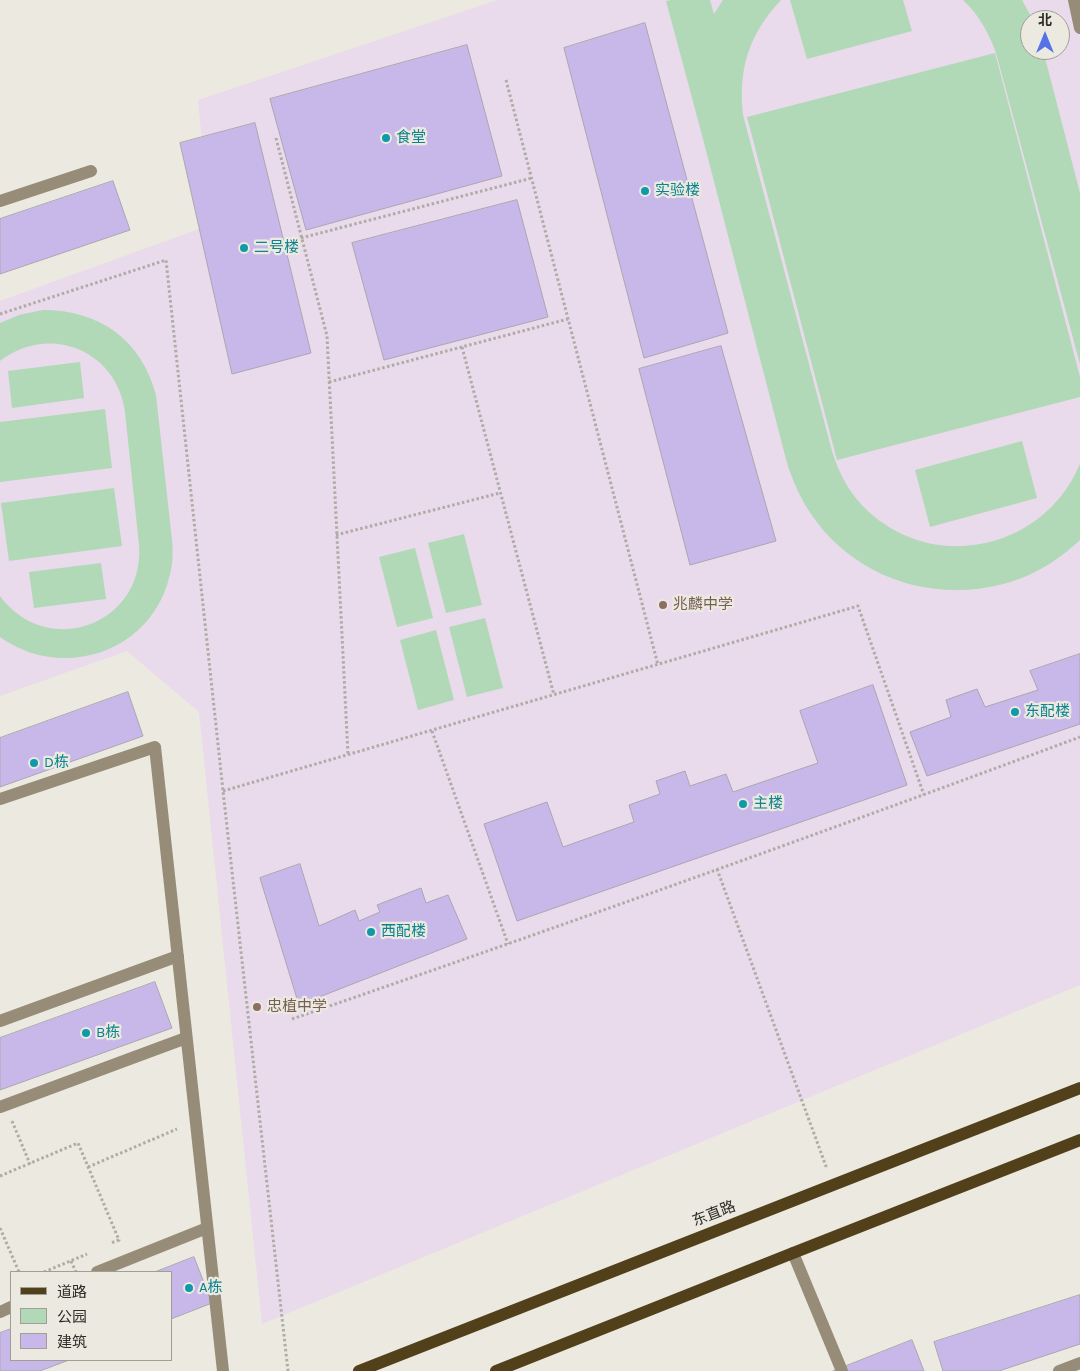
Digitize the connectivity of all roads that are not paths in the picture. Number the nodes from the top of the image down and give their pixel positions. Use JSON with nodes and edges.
{"nodes":[{"id":1,"x":1074,"y":0,"type":"edge"},
{"id":2,"x":1080,"y":28,"type":"edge"},
{"id":3,"x":91,"y":171,"type":"dead end"},
{"id":4,"x":0,"y":201,"type":"edge"},
{"id":5,"x":0,"y":800,"type":"edge"},
{"id":6,"x":178,"y":956,"type":"junction"},
{"id":7,"x":0,"y":1021,"type":"edge"},
{"id":8,"x":186,"y":1038,"type":"junction"},
{"id":9,"x":1080,"y":1088,"type":"edge"},
{"id":10,"x":3,"y":1106,"type":"edge"},
{"id":11,"x":1080,"y":1140,"type":"edge"},
{"id":12,"x":207,"y":1228,"type":"junction"},
{"id":13,"x":794,"y":1252,"type":"junction"},
{"id":14,"x":100,"y":1271,"type":"edge"},
{"id":15,"x":1080,"y":1363,"type":"edge"},
{"id":16,"x":222,"y":1371,"type":"edge"},
{"id":17,"x":359,"y":1371,"type":"edge"},
{"id":18,"x":496,"y":1371,"type":"edge"},
{"id":19,"x":842,"y":1371,"type":"edge"},
{"id":20,"x":1059,"y":1371,"type":"edge"}],
"edges":[{"from":1,"to":2,"type":"lane"},
{"from":3,"to":4,"type":"lane"},
{"from":5,"to":6,"type":"lane"},
{"from":6,"to":7,"type":"lane"},
{"from":6,"to":8,"type":"lane"},
{"from":8,"to":10,"type":"lane"},
{"from":8,"to":12,"type":"lane"},
{"from":9,"to":17,"type":"main road","name":"东直路"},
{"from":11,"to":13,"type":"main road"},
{"from":12,"to":14,"type":"lane"},
{"from":12,"to":16,"type":"lane"},
{"from":13,"to":18,"type":"main road"},
{"from":13,"to":19,"type":"lane"},
{"from":15,"to":20,"type":"lane"}]}
